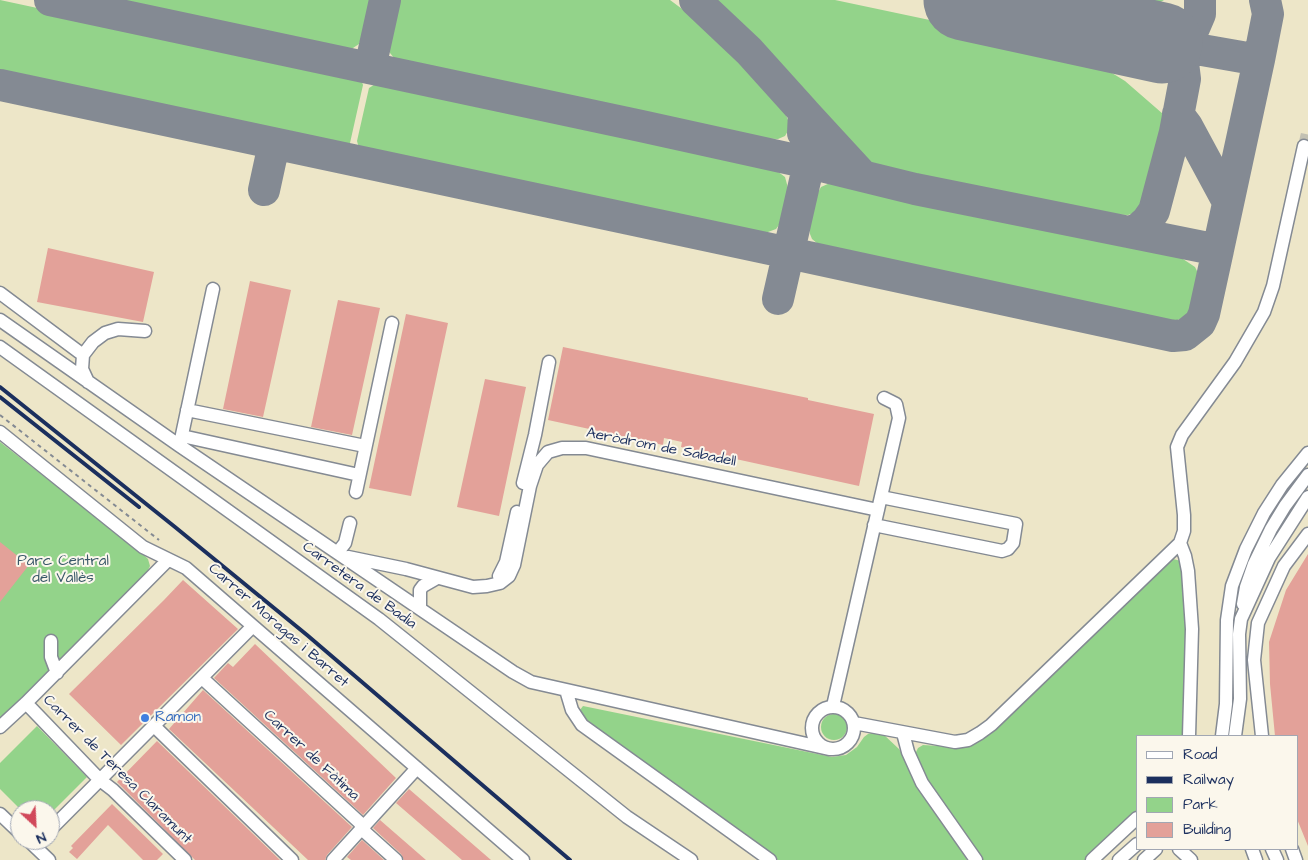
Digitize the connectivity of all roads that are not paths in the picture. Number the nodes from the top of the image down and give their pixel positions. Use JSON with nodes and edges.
{"nodes":[{"id":1,"x":1304,"y":146,"type":"dead end"},
{"id":2,"x":213,"y":290,"type":"dead end"},
{"id":3,"x":0,"y":293,"type":"edge"},
{"id":4,"x":0,"y":320,"type":"edge"},
{"id":5,"x":392,"y":323,"type":"dead end"},
{"id":6,"x":145,"y":331,"type":"dead end"},
{"id":7,"x":0,"y":347,"type":"edge"},
{"id":8,"x":83,"y":355,"type":"junction"},
{"id":9,"x":549,"y":362,"type":"dead end"},
{"id":10,"x":88,"y":382,"type":"junction"},
{"id":11,"x":884,"y":398,"type":"dead end"},
{"id":12,"x":187,"y":410,"type":"junction"},
{"id":13,"x":0,"y":432,"type":"edge"},
{"id":14,"x":181,"y":441,"type":"junction"},
{"id":15,"x":365,"y":446,"type":"junction"},
{"id":16,"x":1308,"y":453,"type":"edge"},
{"id":17,"x":359,"y":475,"type":"junction"},
{"id":18,"x":1308,"y":476,"type":"edge"},
{"id":19,"x":356,"y":492,"type":"dead end"},
{"id":20,"x":881,"y":497,"type":"junction"},
{"id":21,"x":1308,"y":497,"type":"edge"},
{"id":22,"x":878,"y":510,"type":"junction"},
{"id":23,"x":350,"y":522,"type":"dead end"},
{"id":24,"x":874,"y":526,"type":"junction"},
{"id":25,"x":1308,"y":534,"type":"edge"},
{"id":26,"x":1180,"y":543,"type":"junction"},
{"id":27,"x":341,"y":554,"type":"junction"},
{"id":28,"x":168,"y":560,"type":"junction"},
{"id":29,"x":406,"y":569,"type":"junction"},
{"id":30,"x":437,"y":578,"type":"junction"},
{"id":31,"x":487,"y":586,"type":"junction"},
{"id":32,"x":390,"y":589,"type":"junction"},
{"id":33,"x":420,"y":609,"type":"junction"},
{"id":34,"x":1241,"y":619,"type":"junction"},
{"id":35,"x":253,"y":626,"type":"junction"},
{"id":36,"x":51,"y":641,"type":"dead end"},
{"id":37,"x":1226,"y":644,"type":"junction"},
{"id":38,"x":57,"y":673,"type":"junction"},
{"id":39,"x":202,"y":678,"type":"junction"},
{"id":40,"x":566,"y":690,"type":"junction"},
{"id":41,"x":1240,"y":698,"type":"junction"},
{"id":42,"x":26,"y":703,"type":"junction"},
{"id":43,"x":833,"y":706,"type":"junction"},
{"id":44,"x":854,"y":723,"type":"junction"},
{"id":45,"x":154,"y":726,"type":"junction"},
{"id":46,"x":0,"y":727,"type":"edge"},
{"id":47,"x":812,"y":729,"type":"junction"},
{"id":48,"x":903,"y":733,"type":"junction"},
{"id":49,"x":1189,"y":735,"type":"edge"},
{"id":50,"x":1222,"y":735,"type":"edge"},
{"id":51,"x":1229,"y":735,"type":"edge"},
{"id":52,"x":1235,"y":735,"type":"edge"},
{"id":53,"x":1244,"y":735,"type":"edge"},
{"id":54,"x":1262,"y":735,"type":"edge"},
{"id":55,"x":793,"y":741,"type":"junction"},
{"id":56,"x":829,"y":749,"type":"junction"},
{"id":57,"x":417,"y":768,"type":"junction"},
{"id":58,"x":100,"y":780,"type":"junction"},
{"id":59,"x":0,"y":814,"type":"edge"},
{"id":60,"x":1136,"y":819,"type":"edge"},
{"id":61,"x":60,"y":820,"type":"edge"},
{"id":62,"x":10,"y":824,"type":"edge"},
{"id":63,"x":364,"y":828,"type":"junction"},
{"id":64,"x":1136,"y":845,"type":"edge"},
{"id":65,"x":41,"y":850,"type":"edge"},
{"id":66,"x":1155,"y":850,"type":"edge"},
{"id":67,"x":1180,"y":850,"type":"edge"},
{"id":68,"x":515,"y":857,"type":"edge"},
{"id":69,"x":49,"y":860,"type":"edge"},
{"id":70,"x":185,"y":860,"type":"edge"},
{"id":71,"x":292,"y":860,"type":"edge"},
{"id":72,"x":333,"y":860,"type":"edge"},
{"id":73,"x":396,"y":860,"type":"edge"},
{"id":74,"x":691,"y":860,"type":"edge"},
{"id":75,"x":770,"y":860,"type":"edge"},
{"id":76,"x":976,"y":860,"type":"edge"},
{"id":77,"x":1092,"y":860,"type":"edge"},
{"id":78,"x":1120,"y":860,"type":"edge"},
{"id":79,"x":1144,"y":860,"type":"edge"},
{"id":80,"x":1191,"y":860,"type":"edge"}],
"edges":[{"from":1,"to":26,"type":"street"},
{"from":2,"to":12,"type":"street"},
{"from":3,"to":8,"type":"street"},
{"from":4,"to":10,"type":"street"},
{"from":5,"to":15,"type":"street"},
{"from":6,"to":8,"type":"street"},
{"from":7,"to":74,"type":"street","name":"Carretera de Badia"},
{"from":8,"to":10,"type":"street"},
{"from":9,"to":31,"type":"street"},
{"from":10,"to":14,"type":"street"},
{"from":11,"to":20,"type":"street"},
{"from":12,"to":14,"type":"street"},
{"from":12,"to":15,"type":"street"},
{"from":13,"to":28,"type":"street","name":"Carrer Moragas i Barret"},
{"from":14,"to":17,"type":"street"},
{"from":14,"to":27,"type":"street"},
{"from":15,"to":17,"type":"street"},
{"from":16,"to":37,"type":"street"},
{"from":17,"to":19,"type":"street"},
{"from":18,"to":34,"type":"street"},
{"from":20,"to":22,"type":"street"},
{"from":20,"to":24,"type":"street"},
{"from":21,"to":34,"type":"street"},
{"from":22,"to":24,"type":"street"},
{"from":22,"to":31,"type":"street","name":"Aeròdrom de Sabadell"},
{"from":23,"to":27,"type":"street"},
{"from":24,"to":43,"type":"street"},
{"from":25,"to":54,"type":"street"},
{"from":26,"to":48,"type":"street"},
{"from":26,"to":49,"type":"street"},
{"from":27,"to":29,"type":"street"},
{"from":27,"to":32,"type":"street"},
{"from":28,"to":35,"type":"street","name":"Carrer Moragas i Barret"},
{"from":28,"to":38,"type":"street"},
{"from":29,"to":30,"type":"street"},
{"from":29,"to":32,"type":"street"},
{"from":30,"to":31,"type":"street"},
{"from":30,"to":33,"type":"street"},
{"from":32,"to":33,"type":"street"},
{"from":33,"to":40,"type":"street"},
{"from":34,"to":41,"type":"street"},
{"from":35,"to":39,"type":"street"},
{"from":35,"to":57,"type":"street","name":"Carrer Moragas i Barret"},
{"from":36,"to":38,"type":"street"},
{"from":37,"to":50,"type":"street"},
{"from":37,"to":51,"type":"street"},
{"from":38,"to":42,"type":"street"},
{"from":39,"to":45,"type":"street"},
{"from":39,"to":63,"type":"street","name":"Carrer de Fàtima"},
{"from":40,"to":55,"type":"street"},
{"from":40,"to":75,"type":"street"},
{"from":41,"to":52,"type":"street"},
{"from":41,"to":53,"type":"street"},
{"from":42,"to":46,"type":"street"},
{"from":42,"to":58,"type":"street","name":"Carrer de Teresa Claramunt"},
{"from":43,"to":44,"type":"street"},
{"from":43,"to":47,"type":"street"},
{"from":44,"to":48,"type":"street"},
{"from":44,"to":56,"type":"street"},
{"from":45,"to":58,"type":"street"},
{"from":45,"to":71,"type":"street"},
{"from":47,"to":55,"type":"street"},
{"from":47,"to":56,"type":"street"},
{"from":48,"to":76,"type":"street"},
{"from":55,"to":56,"type":"street"},
{"from":57,"to":63,"type":"street"},
{"from":57,"to":68,"type":"street","name":"Carrer Moragas i Barret"},
{"from":58,"to":61,"type":"street"},
{"from":58,"to":70,"type":"street","name":"Carrer de Teresa Claramunt"},
{"from":59,"to":62,"type":"street"},
{"from":60,"to":77,"type":"street"},
{"from":63,"to":72,"type":"street"},
{"from":63,"to":73,"type":"street","name":"Carrer de Fàtima"},
{"from":64,"to":78,"type":"street"},
{"from":65,"to":69,"type":"street"},
{"from":66,"to":79,"type":"street"},
{"from":67,"to":80,"type":"street"}]}
